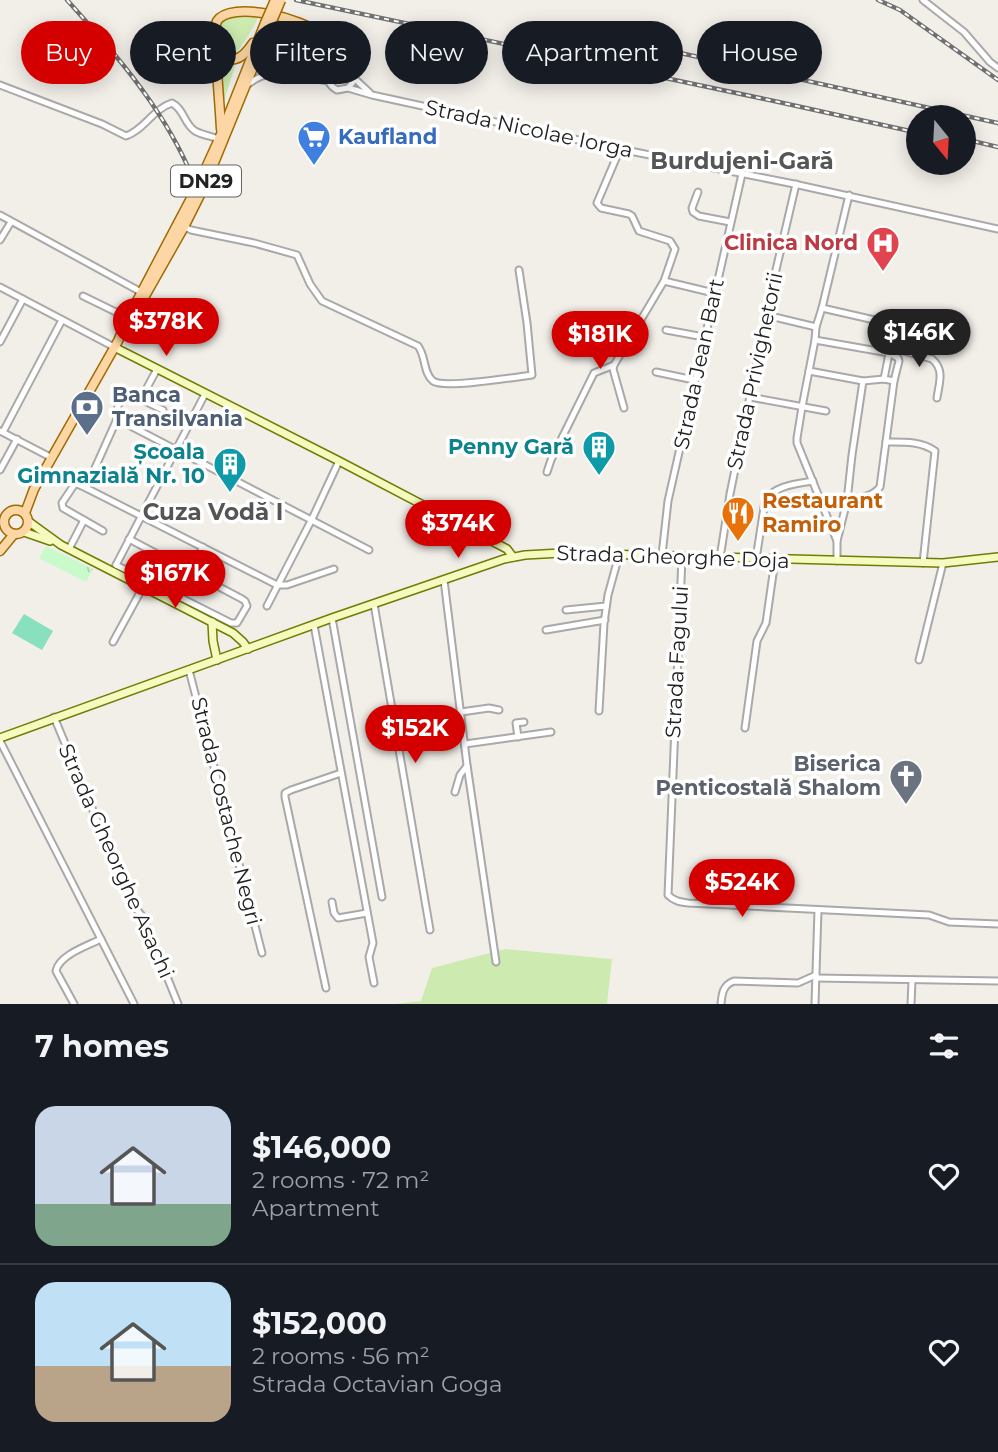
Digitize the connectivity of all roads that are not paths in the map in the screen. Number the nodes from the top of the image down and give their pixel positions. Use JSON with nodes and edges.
{"nodes":[{"id":1,"x":275,"y":0,"type":"edge"},
{"id":2,"x":281,"y":0,"type":"edge"},
{"id":3,"x":923,"y":0,"type":"edge"},
{"id":4,"x":218,"y":21,"type":"edge"},
{"id":5,"x":269,"y":21,"type":"edge"},
{"id":6,"x":270,"y":21,"type":"edge"},
{"id":7,"x":301,"y":21,"type":"edge"},
{"id":8,"x":250,"y":46,"type":"edge"},
{"id":9,"x":236,"y":59,"type":"edge"},
{"id":10,"x":250,"y":66,"type":"edge"},
{"id":11,"x":998,"y":68,"type":"edge"},
{"id":12,"x":250,"y":78,"type":"edge"},
{"id":13,"x":217,"y":84,"type":"edge"},
{"id":14,"x":248,"y":84,"type":"joint"},
{"id":15,"x":330,"y":84,"type":"edge"},
{"id":16,"x":350,"y":84,"type":"edge"},
{"id":17,"x":360,"y":84,"type":"edge"},
{"id":18,"x":0,"y":85,"type":"edge"},
{"id":19,"x":348,"y":88,"type":"junction"},
{"id":20,"x":372,"y":95,"type":"junction"},
{"id":21,"x":220,"y":135,"type":"junction"},
{"id":22,"x":620,"y":149,"type":"junction"},
{"id":23,"x":742,"y":174,"type":"junction"},
{"id":24,"x":796,"y":184,"type":"junction"},
{"id":25,"x":698,"y":192,"type":"dead end"},
{"id":26,"x":849,"y":195,"type":"junction"},
{"id":27,"x":0,"y":215,"type":"edge"},
{"id":28,"x":11,"y":222,"type":"junction"},
{"id":29,"x":730,"y":222,"type":"junction"},
{"id":30,"x":181,"y":226,"type":"junction"},
{"id":31,"x":998,"y":229,"type":"edge"},
{"id":32,"x":0,"y":240,"type":"edge"},
{"id":33,"x":519,"y":270,"type":"dead end"},
{"id":34,"x":664,"y":281,"type":"junction"},
{"id":35,"x":0,"y":287,"type":"edge"},
{"id":36,"x":141,"y":292,"type":"junction"},
{"id":37,"x":714,"y":293,"type":"junction"},
{"id":38,"x":83,"y":296,"type":"dead end"},
{"id":39,"x":23,"y":299,"type":"junction"},
{"id":40,"x":822,"y":308,"type":"junction"},
{"id":41,"x":766,"y":315,"type":"junction"},
{"id":42,"x":128,"y":318,"type":"junction"},
{"id":43,"x":62,"y":320,"type":"junction"},
{"id":44,"x":816,"y":327,"type":"junction"},
{"id":45,"x":666,"y":330,"type":"dead end"},
{"id":46,"x":120,"y":337,"type":"junction"},
{"id":47,"x":704,"y":337,"type":"junction"},
{"id":48,"x":815,"y":340,"type":"junction"},
{"id":49,"x":0,"y":342,"type":"edge"},
{"id":50,"x":114,"y":347,"type":"junction"},
{"id":51,"x":890,"y":351,"type":"junction"},
{"id":52,"x":614,"y":365,"type":"junction"},
{"id":53,"x":157,"y":369,"type":"junction"},
{"id":54,"x":809,"y":371,"type":"junction"},
{"id":55,"x":656,"y":372,"type":"dead end"},
{"id":56,"x":694,"y":380,"type":"junction"},
{"id":57,"x":884,"y":380,"type":"junction"},
{"id":58,"x":863,"y":381,"type":"junction"},
{"id":59,"x":894,"y":381,"type":"junction"},
{"id":60,"x":205,"y":394,"type":"junction"},
{"id":61,"x":750,"y":397,"type":"junction"},
{"id":62,"x":937,"y":398,"type":"dead end"},
{"id":63,"x":141,"y":399,"type":"junction"},
{"id":64,"x":802,"y":407,"type":"junction"},
{"id":65,"x":624,"y":408,"type":"dead end"},
{"id":66,"x":163,"y":410,"type":"dead end"},
{"id":67,"x":825,"y":411,"type":"dead end"},
{"id":68,"x":117,"y":419,"type":"junction"},
{"id":69,"x":1,"y":432,"type":"edge"},
{"id":70,"x":16,"y":439,"type":"junction"},
{"id":71,"x":886,"y":442,"type":"junction"},
{"id":72,"x":176,"y":449,"type":"junction"},
{"id":73,"x":52,"y":458,"type":"junction"},
{"id":74,"x":339,"y":461,"type":"junction"},
{"id":75,"x":0,"y":470,"type":"edge"},
{"id":76,"x":548,"y":472,"type":"dead end"},
{"id":77,"x":813,"y":481,"type":"junction"},
{"id":78,"x":86,"y":488,"type":"junction"},
{"id":79,"x":847,"y":501,"type":"junction"},
{"id":80,"x":4,"y":512,"type":"edge"},
{"id":81,"x":24,"y":515,"type":"junction"},
{"id":82,"x":141,"y":516,"type":"junction"},
{"id":83,"x":312,"y":519,"type":"junction"},
{"id":84,"x":83,"y":520,"type":"junction"},
{"id":85,"x":6,"y":528,"type":"edge"},
{"id":86,"x":24,"y":531,"type":"junction"},
{"id":87,"x":103,"y":531,"type":"dead end"},
{"id":88,"x":129,"y":539,"type":"junction"},
{"id":89,"x":837,"y":541,"type":"junction"},
{"id":90,"x":61,"y":545,"type":"junction"},
{"id":91,"x":203,"y":547,"type":"junction"},
{"id":92,"x":0,"y":548,"type":"edge"},
{"id":93,"x":69,"y":549,"type":"junction"},
{"id":94,"x":369,"y":550,"type":"dead end"},
{"id":95,"x":619,"y":555,"type":"junction"},
{"id":96,"x":662,"y":555,"type":"junction"},
{"id":97,"x":513,"y":556,"type":"junction"},
{"id":98,"x":682,"y":557,"type":"junction"},
{"id":99,"x":998,"y":557,"type":"edge"},
{"id":100,"x":720,"y":558,"type":"junction"},
{"id":101,"x":756,"y":559,"type":"junction"},
{"id":102,"x":775,"y":560,"type":"junction"},
{"id":103,"x":837,"y":561,"type":"junction"},
{"id":104,"x":923,"y":563,"type":"junction"},
{"id":105,"x":943,"y":563,"type":"junction"},
{"id":106,"x":114,"y":568,"type":"junction"},
{"id":107,"x":334,"y":569,"type":"dead end"},
{"id":108,"x":191,"y":572,"type":"junction"},
{"id":109,"x":444,"y":580,"type":"junction"},
{"id":110,"x":277,"y":585,"type":"junction"},
{"id":111,"x":143,"y":587,"type":"junction"},
{"id":112,"x":178,"y":596,"type":"junction"},
{"id":113,"x":374,"y":604,"type":"junction"},
{"id":114,"x":267,"y":606,"type":"dead end"},
{"id":115,"x":606,"y":606,"type":"junction"},
{"id":116,"x":566,"y":610,"type":"dead end"},
{"id":117,"x":332,"y":618,"type":"junction"},
{"id":118,"x":604,"y":620,"type":"junction"},
{"id":119,"x":212,"y":622,"type":"junction"},
{"id":120,"x":314,"y":625,"type":"junction"},
{"id":121,"x":546,"y":630,"type":"dead end"},
{"id":122,"x":113,"y":642,"type":"dead end"},
{"id":123,"x":247,"y":649,"type":"junction"},
{"id":124,"x":217,"y":660,"type":"junction"},
{"id":125,"x":919,"y":660,"type":"dead end"},
{"id":126,"x":190,"y":670,"type":"junction"},
{"id":127,"x":499,"y":710,"type":"dead end"},
{"id":128,"x":598,"y":710,"type":"dead end"},
{"id":129,"x":461,"y":712,"type":"junction"},
{"id":130,"x":54,"y":717,"type":"junction"},
{"id":131,"x":524,"y":722,"type":"dead end"},
{"id":132,"x":745,"y":728,"type":"dead end"},
{"id":133,"x":551,"y":732,"type":"dead end"},
{"id":134,"x":517,"y":737,"type":"junction"},
{"id":135,"x":0,"y":739,"type":"edge"},
{"id":136,"x":465,"y":744,"type":"junction"},
{"id":137,"x":467,"y":765,"type":"junction"},
{"id":138,"x":341,"y":774,"type":"junction"},
{"id":139,"x":455,"y":792,"type":"dead end"},
{"id":140,"x":382,"y":897,"type":"dead end"},
{"id":141,"x":332,"y":902,"type":"dead end"},
{"id":142,"x":818,"y":910,"type":"junction"},
{"id":143,"x":367,"y":913,"type":"junction"},
{"id":144,"x":998,"y":924,"type":"edge"},
{"id":145,"x":430,"y":930,"type":"dead end"},
{"id":146,"x":101,"y":939,"type":"junction"},
{"id":147,"x":262,"y":953,"type":"dead end"},
{"id":148,"x":496,"y":962,"type":"dead end"},
{"id":149,"x":816,"y":976,"type":"junction"},
{"id":150,"x":912,"y":981,"type":"junction"},
{"id":151,"x":998,"y":981,"type":"edge"},
{"id":152,"x":374,"y":983,"type":"dead end"},
{"id":153,"x":326,"y":988,"type":"dead end"},
{"id":154,"x":74,"y":1004,"type":"edge"},
{"id":155,"x":134,"y":1004,"type":"edge"},
{"id":156,"x":178,"y":1004,"type":"edge"},
{"id":157,"x":721,"y":1004,"type":"edge"},
{"id":158,"x":815,"y":1004,"type":"edge"},
{"id":159,"x":911,"y":1004,"type":"edge"}],
"edges":[{"from":1,"to":5,"type":"main road","number":"DN29","bridge":true},
{"from":2,"to":6,"type":"main road","number":"DN29","bridge":true},
{"from":3,"to":11,"type":"street"},
{"from":4,"to":7,"type":"main road"},
{"from":8,"to":9,"type":"main road"},
{"from":10,"to":21,"type":"main road","number":"DN29"},
{"from":12,"to":14,"type":"main road","number":"DN29"},
{"from":13,"to":21,"type":"main road"},
{"from":14,"to":30,"type":"main road","number":"DN29"},
{"from":15,"to":19,"type":"street","name":"Strada Nicolae Iorga"},
{"from":16,"to":19,"type":"street"},
{"from":17,"to":20,"type":"street"},
{"from":18,"to":21,"type":"street"},
{"from":19,"to":20,"type":"street","name":"Strada Nicolae Iorga"},
{"from":20,"to":22,"type":"street","name":"Strada Nicolae Iorga"},
{"from":21,"to":30,"type":"main road","number":"DN29"},
{"from":22,"to":23,"type":"street","name":"Strada Nicolae Iorga"},
{"from":22,"to":34,"type":"street"},
{"from":23,"to":24,"type":"street","name":"Strada Nicolae Iorga"},
{"from":23,"to":29,"type":"street","name":"Strada Jean Bart"},
{"from":24,"to":26,"type":"street","name":"Strada Nicolae Iorga"},
{"from":24,"to":41,"type":"street","name":"Strada Privighetorii"},
{"from":25,"to":29,"type":"street"},
{"from":26,"to":31,"type":"street","name":"Strada Nicolae Iorga"},
{"from":26,"to":40,"type":"street"},
{"from":27,"to":28,"type":"street"},
{"from":28,"to":32,"type":"street"},
{"from":28,"to":36,"type":"street"},
{"from":29,"to":37,"type":"street","name":"Strada Jean Bart"},
{"from":30,"to":33,"type":"street"},
{"from":30,"to":36,"type":"main road","number":"DN29"},
{"from":30,"to":46,"type":"main road","number":"DN29"},
{"from":34,"to":37,"type":"street"},
{"from":34,"to":52,"type":"street"},
{"from":35,"to":39,"type":"street"},
{"from":36,"to":42,"type":"main road","number":"DN29"},
{"from":37,"to":47,"type":"street","name":"Strada Jean Bart"},
{"from":38,"to":42,"type":"street"},
{"from":39,"to":43,"type":"street"},
{"from":39,"to":49,"type":"street"},
{"from":40,"to":44,"type":"street"},
{"from":40,"to":51,"type":"street"},
{"from":41,"to":44,"type":"street"},
{"from":41,"to":61,"type":"street","name":"Strada Privighetorii"},
{"from":42,"to":46,"type":"main road","number":"DN29"},
{"from":43,"to":50,"type":"street"},
{"from":43,"to":69,"type":"street"},
{"from":44,"to":48,"type":"street"},
{"from":45,"to":47,"type":"street"},
{"from":46,"to":50,"type":"main road","number":"DN29"},
{"from":47,"to":56,"type":"street","name":"Strada Jean Bart"},
{"from":48,"to":51,"type":"street"},
{"from":48,"to":54,"type":"street"},
{"from":50,"to":53,"type":"main road"},
{"from":50,"to":73,"type":"main road","number":"DN29"},
{"from":51,"to":57,"type":"street"},
{"from":51,"to":59,"type":"street"},
{"from":51,"to":62,"type":"street"},
{"from":52,"to":65,"type":"street"},
{"from":52,"to":76,"type":"street"},
{"from":53,"to":60,"type":"main road"},
{"from":53,"to":63,"type":"street"},
{"from":54,"to":58,"type":"street"},
{"from":54,"to":64,"type":"street"},
{"from":55,"to":56,"type":"street"},
{"from":56,"to":96,"type":"street","name":"Strada Jean Bart"},
{"from":57,"to":58,"type":"street"},
{"from":57,"to":59,"type":"street"},
{"from":58,"to":79,"type":"street"},
{"from":59,"to":71,"type":"street"},
{"from":60,"to":72,"type":"street"},
{"from":60,"to":74,"type":"main road"},
{"from":61,"to":64,"type":"street"},
{"from":61,"to":100,"type":"street","name":"Strada Privighetorii"},
{"from":63,"to":66,"type":"street"},
{"from":63,"to":68,"type":"street"},
{"from":64,"to":67,"type":"street"},
{"from":64,"to":77,"type":"street"},
{"from":68,"to":72,"type":"street"},
{"from":68,"to":78,"type":"street"},
{"from":69,"to":70,"type":"street"},
{"from":70,"to":73,"type":"street"},
{"from":70,"to":75,"type":"street"},
{"from":71,"to":79,"type":"street"},
{"from":71,"to":104,"type":"street"},
{"from":72,"to":82,"type":"street"},
{"from":72,"to":83,"type":"street"},
{"from":73,"to":81,"type":"main road","number":"DN29"},
{"from":74,"to":83,"type":"street"},
{"from":74,"to":97,"type":"main road"},
{"from":77,"to":89,"type":"street"},
{"from":77,"to":101,"type":"street"},
{"from":78,"to":82,"type":"street"},
{"from":78,"to":84,"type":"street"},
{"from":79,"to":89,"type":"street"},
{"from":80,"to":81,"type":"main road"},
{"from":80,"to":85,"type":"main road"},
{"from":81,"to":86,"type":"main road","number":"DN29"},
{"from":81,"to":90,"type":"main road"},
{"from":82,"to":88,"type":"street"},
{"from":82,"to":91,"type":"street"},
{"from":83,"to":94,"type":"street"},
{"from":83,"to":110,"type":"street"},
{"from":84,"to":87,"type":"street"},
{"from":84,"to":93,"type":"street"},
{"from":85,"to":86,"type":"main road"},
{"from":85,"to":92,"type":"main road"},
{"from":86,"to":90,"type":"main road"},
{"from":88,"to":106,"type":"street"},
{"from":88,"to":108,"type":"street"},
{"from":89,"to":103,"type":"street"},
{"from":90,"to":93,"type":"main road"},
{"from":91,"to":108,"type":"street"},
{"from":91,"to":110,"type":"street"},
{"from":93,"to":106,"type":"main road"},
{"from":95,"to":96,"type":"main road","name":"Strada Gheorghe Doja"},
{"from":95,"to":97,"type":"main road","name":"Strada Gheorghe Doja"},
{"from":95,"to":115,"type":"street"},
{"from":96,"to":98,"type":"main road","name":"Strada Gheorghe Doja"},
{"from":97,"to":109,"type":"main road","name":"Strada Gheorghe Doja"},
{"from":98,"to":100,"type":"main road","name":"Strada Gheorghe Doja"},
{"from":98,"to":142,"type":"street","name":"Strada Fagului"},
{"from":99,"to":105,"type":"main road","name":"Strada Gheorghe Doja"},
{"from":100,"to":101,"type":"main road","name":"Strada Gheorghe Doja"},
{"from":101,"to":102,"type":"main road","name":"Strada Gheorghe Doja"},
{"from":102,"to":103,"type":"main road","name":"Strada Gheorghe Doja"},
{"from":102,"to":132,"type":"street"},
{"from":103,"to":104,"type":"main road","name":"Strada Gheorghe Doja"},
{"from":104,"to":105,"type":"main road","name":"Strada Gheorghe Doja"},
{"from":105,"to":125,"type":"street"},
{"from":106,"to":111,"type":"main road"},
{"from":106,"to":112,"type":"street"},
{"from":107,"to":110,"type":"street"},
{"from":108,"to":112,"type":"street"},
{"from":108,"to":112,"type":"street"},
{"from":109,"to":113,"type":"main road","name":"Strada Gheorghe Doja"},
{"from":109,"to":129,"type":"street"},
{"from":110,"to":114,"type":"street"},
{"from":111,"to":119,"type":"main road"},
{"from":111,"to":122,"type":"street"},
{"from":113,"to":117,"type":"main road","name":"Strada Gheorghe Doja"},
{"from":113,"to":145,"type":"street"},
{"from":115,"to":116,"type":"street"},
{"from":115,"to":118,"type":"street"},
{"from":117,"to":120,"type":"main road","name":"Strada Gheorghe Doja"},
{"from":117,"to":140,"type":"street"},
{"from":118,"to":121,"type":"street"},
{"from":118,"to":128,"type":"street"},
{"from":119,"to":123,"type":"main road"},
{"from":119,"to":124,"type":"main road"},
{"from":120,"to":123,"type":"main road","name":"Strada Gheorghe Doja"},
{"from":120,"to":138,"type":"street"},
{"from":123,"to":124,"type":"main road","name":"Strada Gheorghe Doja"},
{"from":124,"to":126,"type":"main road","name":"Strada Gheorghe Doja"},
{"from":126,"to":130,"type":"main road","name":"Strada Gheorghe Doja"},
{"from":126,"to":147,"type":"street","name":"Strada Costache Negri"},
{"from":127,"to":129,"type":"street"},
{"from":129,"to":136,"type":"street"},
{"from":130,"to":135,"type":"main road","name":"Strada Gheorghe Doja"},
{"from":130,"to":156,"type":"street","name":"Strada Gheorghe Asachi"},
{"from":131,"to":134,"type":"street"},
{"from":133,"to":134,"type":"street"},
{"from":134,"to":136,"type":"street"},
{"from":135,"to":146,"type":"street"},
{"from":136,"to":137,"type":"street"},
{"from":137,"to":139,"type":"street"},
{"from":137,"to":148,"type":"street"},
{"from":138,"to":143,"type":"street"},
{"from":138,"to":153,"type":"street"},
{"from":141,"to":143,"type":"street"},
{"from":142,"to":144,"type":"street","name":"Strada Fagului"},
{"from":142,"to":149,"type":"street"},
{"from":143,"to":152,"type":"street"},
{"from":146,"to":154,"type":"street"},
{"from":146,"to":155,"type":"street"},
{"from":149,"to":150,"type":"street"},
{"from":149,"to":157,"type":"street"},
{"from":149,"to":158,"type":"street"},
{"from":150,"to":151,"type":"street"},
{"from":150,"to":159,"type":"street"}]}
